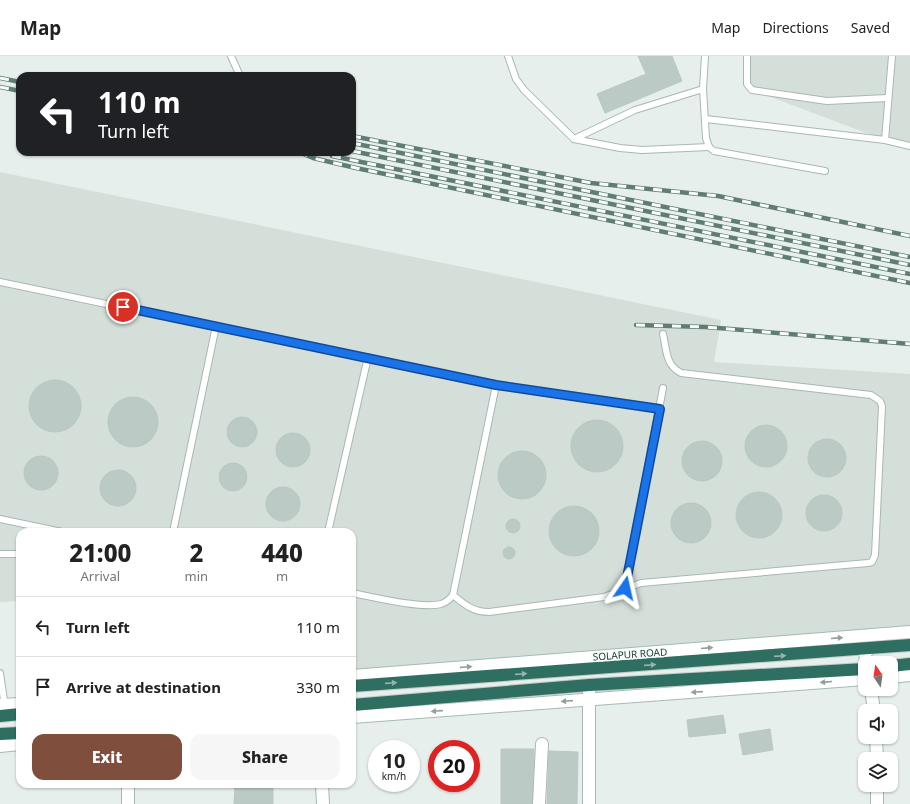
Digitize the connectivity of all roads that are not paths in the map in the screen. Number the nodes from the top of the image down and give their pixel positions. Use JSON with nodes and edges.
{"nodes":[{"id":1,"x":231,"y":56,"type":"edge"},
{"id":2,"x":508,"y":56,"type":"edge"},
{"id":3,"x":705,"y":56,"type":"edge"},
{"id":4,"x":747,"y":56,"type":"edge"},
{"id":5,"x":892,"y":56,"type":"edge"},
{"id":6,"x":238,"y":72,"type":"edge"},
{"id":7,"x":703,"y":89,"type":"junction"},
{"id":8,"x":887,"y":98,"type":"junction"},
{"id":9,"x":706,"y":119,"type":"junction"},
{"id":10,"x":574,"y":139,"type":"junction"},
{"id":11,"x":885,"y":140,"type":"junction"},
{"id":12,"x":910,"y":146,"type":"edge"},
{"id":13,"x":709,"y":147,"type":"junction"},
{"id":14,"x":825,"y":171,"type":"dead end"},
{"id":15,"x":0,"y":282,"type":"edge"},
{"id":16,"x":216,"y":326,"type":"junction"},
{"id":17,"x":663,"y":334,"type":"dead end"},
{"id":18,"x":368,"y":357,"type":"junction"},
{"id":19,"x":496,"y":385,"type":"junction"},
{"id":20,"x":663,"y":388,"type":"dead end"},
{"id":21,"x":660,"y":409,"type":"junction"},
{"id":22,"x":0,"y":519,"type":"edge"},
{"id":23,"x":43,"y":528,"type":"edge"},
{"id":24,"x":174,"y":528,"type":"edge"},
{"id":25,"x":329,"y":528,"type":"edge"},
{"id":26,"x":0,"y":554,"type":"edge"},
{"id":27,"x":16,"y":554,"type":"edge"},
{"id":28,"x":625,"y":588,"type":"junction"},
{"id":29,"x":356,"y":594,"type":"edge"},
{"id":30,"x":453,"y":595,"type":"junction"},
{"id":31,"x":910,"y":632,"type":"edge"},
{"id":32,"x":910,"y":645,"type":"edge"},
{"id":33,"x":865,"y":650,"type":"junction"},
{"id":34,"x":865,"y":656,"type":"edge"},
{"id":35,"x":910,"y":664,"type":"edge"},
{"id":36,"x":898,"y":665,"type":"edge"},
{"id":37,"x":858,"y":669,"type":"edge"},
{"id":38,"x":0,"y":673,"type":"edge"},
{"id":39,"x":910,"y":675,"type":"edge"},
{"id":40,"x":356,"y":676,"type":"edge"},
{"id":41,"x":898,"y":676,"type":"edge"},
{"id":42,"x":858,"y":680,"type":"edge"},
{"id":43,"x":372,"y":685,"type":"junction"},
{"id":44,"x":589,"y":685,"type":"junction"},
{"id":45,"x":356,"y":686,"type":"edge"},
{"id":46,"x":590,"y":700,"type":"junction"},
{"id":47,"x":373,"y":703,"type":"junction"},
{"id":48,"x":16,"y":705,"type":"edge"},
{"id":49,"x":356,"y":705,"type":"edge"},
{"id":50,"x":3,"y":710,"type":"edge"},
{"id":51,"x":16,"y":713,"type":"edge"},
{"id":52,"x":356,"y":717,"type":"edge"},
{"id":53,"x":16,"y":733,"type":"edge"},
{"id":54,"x":0,"y":734,"type":"edge"},
{"id":55,"x":16,"y":744,"type":"edge"},
{"id":56,"x":542,"y":744,"type":"dead end"},
{"id":57,"x":0,"y":746,"type":"edge"},
{"id":58,"x":128,"y":788,"type":"edge"},
{"id":59,"x":322,"y":788,"type":"edge"},
{"id":60,"x":878,"y":792,"type":"edge"},
{"id":61,"x":128,"y":804,"type":"edge"},
{"id":62,"x":323,"y":804,"type":"edge"},
{"id":63,"x":540,"y":804,"type":"edge"},
{"id":64,"x":589,"y":804,"type":"edge"},
{"id":65,"x":877,"y":804,"type":"edge"}],
"edges":[{"from":1,"to":6,"type":"lane"},
{"from":2,"to":10,"type":"lane"},
{"from":3,"to":7,"type":"lane"},
{"from":4,"to":8,"type":"lane"},
{"from":5,"to":8,"type":"lane"},
{"from":7,"to":9,"type":"lane"},
{"from":7,"to":10,"type":"lane"},
{"from":8,"to":11,"type":"lane"},
{"from":9,"to":11,"type":"lane"},
{"from":9,"to":13,"type":"lane"},
{"from":10,"to":13,"type":"lane"},
{"from":11,"to":12,"type":"lane"},
{"from":13,"to":14,"type":"lane"},
{"from":15,"to":16,"type":"lane"},
{"from":16,"to":18,"type":"lane"},
{"from":16,"to":24,"type":"lane"},
{"from":17,"to":28,"type":"lane"},
{"from":18,"to":19,"type":"lane"},
{"from":18,"to":25,"type":"lane"},
{"from":19,"to":21,"type":"lane"},
{"from":19,"to":30,"type":"lane"},
{"from":20,"to":21,"type":"lane"},
{"from":21,"to":28,"type":"lane"},
{"from":22,"to":23,"type":"lane"},
{"from":26,"to":27,"type":"lane"},
{"from":28,"to":30,"type":"lane"},
{"from":29,"to":30,"type":"lane"},
{"from":40,"to":31,"type":"street","one_way":true},
{"from":32,"to":33,"type":"highway","name":"SOLAPUR ROAD"},
{"from":33,"to":34,"type":"street"},
{"from":43,"to":33,"type":"highway","name":"SOLAPUR ROAD","one_way":true},
{"from":35,"to":36,"type":"highway"},
{"from":37,"to":44,"type":"highway"},
{"from":38,"to":50,"type":"lane"},
{"from":39,"to":41,"type":"street"},
{"from":42,"to":46,"type":"street","one_way":true},
{"from":43,"to":45,"type":"highway","name":"SOLAPUR ROAD"},
{"from":43,"to":47,"type":"highway"},
{"from":44,"to":46,"type":"street"},
{"from":44,"to":47,"type":"highway"},
{"from":46,"to":52,"type":"street","one_way":true},
{"from":46,"to":64,"type":"street"},
{"from":47,"to":49,"type":"highway"},
{"from":48,"to":50,"type":"street"},
{"from":50,"to":51,"type":"highway"},
{"from":53,"to":54,"type":"highway"},
{"from":55,"to":57,"type":"street"},
{"from":56,"to":63,"type":"street"},
{"from":58,"to":61,"type":"street"},
{"from":59,"to":62,"type":"street"},
{"from":60,"to":65,"type":"street"}]}
